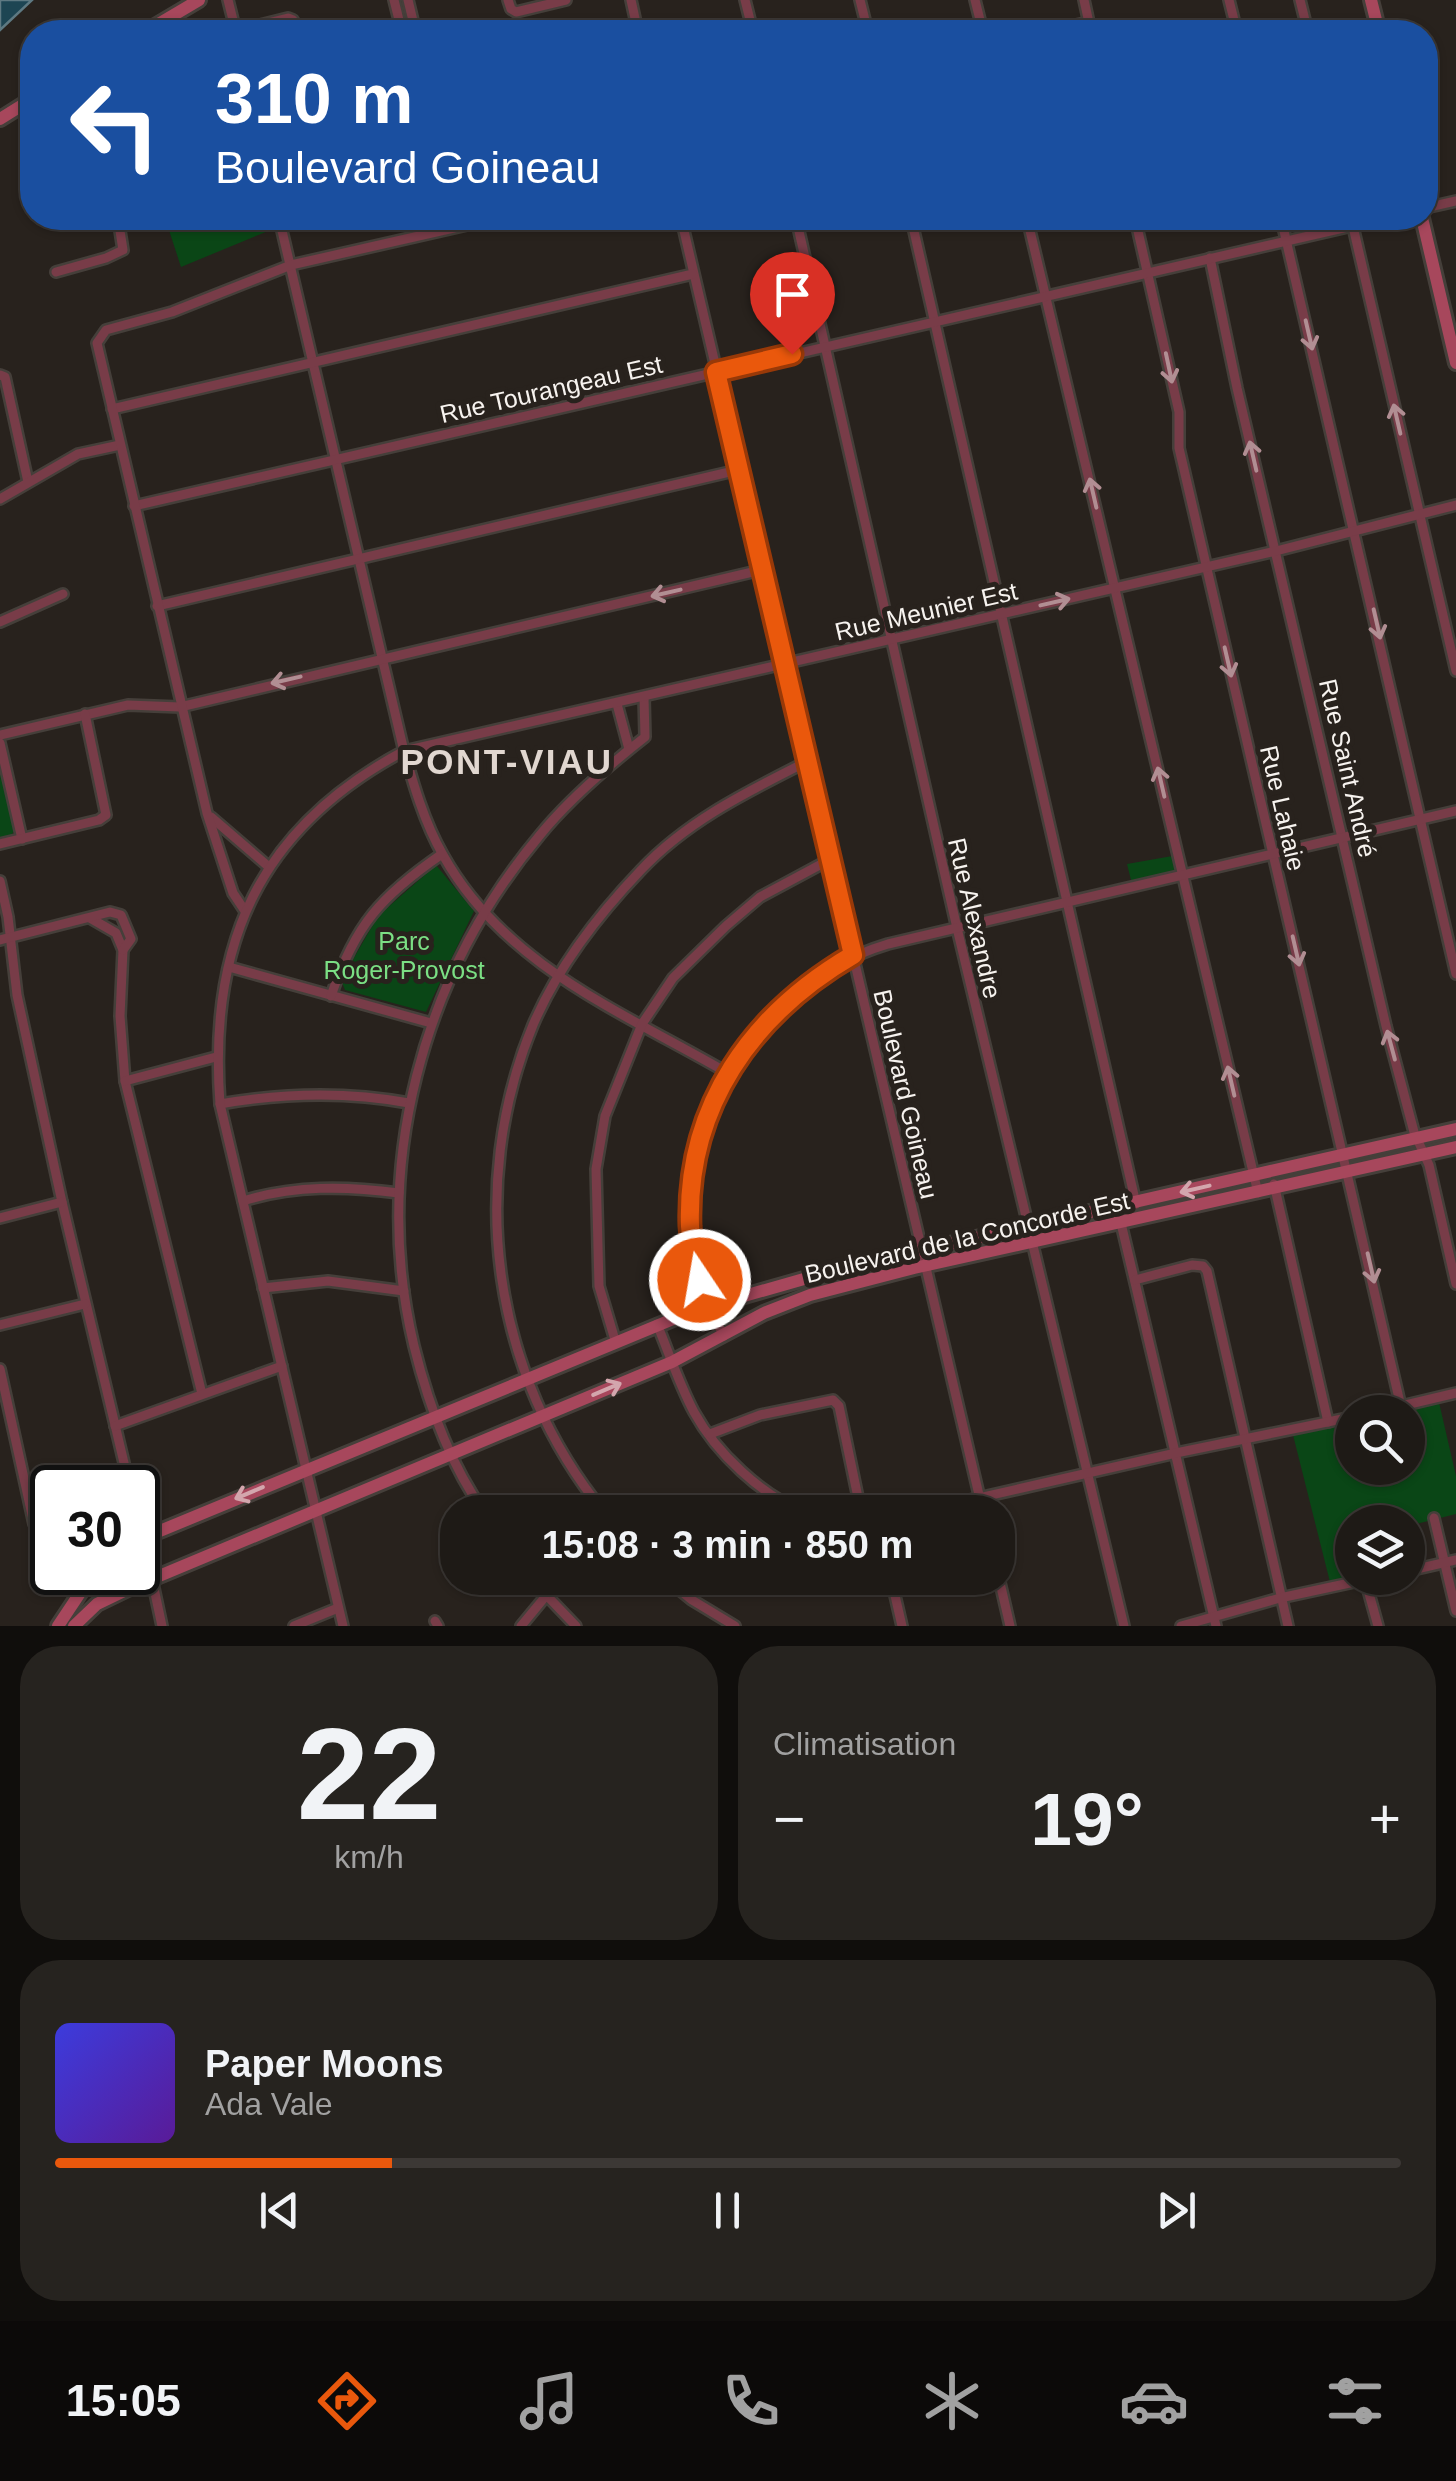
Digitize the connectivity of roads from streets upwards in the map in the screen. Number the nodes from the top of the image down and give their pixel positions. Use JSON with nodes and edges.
{"nodes":[{"id":1,"x":200,"y":0,"type":"edge"},
{"id":2,"x":508,"y":0,"type":"edge"},
{"id":3,"x":566,"y":0,"type":"edge"},
{"id":4,"x":165,"y":20,"type":"edge"},
{"id":5,"x":120,"y":230,"type":"edge"},
{"id":6,"x":283,"y":230,"type":"edge"},
{"id":7,"x":445,"y":230,"type":"edge"},
{"id":8,"x":683,"y":230,"type":"edge"},
{"id":9,"x":799,"y":230,"type":"edge"},
{"id":10,"x":914,"y":230,"type":"edge"},
{"id":11,"x":1031,"y":230,"type":"edge"},
{"id":12,"x":1138,"y":230,"type":"edge"},
{"id":13,"x":1284,"y":230,"type":"edge"},
{"id":14,"x":1323,"y":230,"type":"edge"},
{"id":15,"x":1354,"y":230,"type":"edge"},
{"id":16,"x":1425,"y":230,"type":"edge"},
{"id":17,"x":1286,"y":240,"type":"junction"},
{"id":18,"x":1210,"y":258,"type":"junction"},
{"id":19,"x":291,"y":265,"type":"junction"},
{"id":20,"x":56,"y":272,"type":"dead end"},
{"id":21,"x":1148,"y":272,"type":"junction"},
{"id":22,"x":694,"y":274,"type":"junction"},
{"id":23,"x":1046,"y":296,"type":"junction"},
{"id":24,"x":935,"y":322,"type":"junction"},
{"id":25,"x":826,"y":347,"type":"junction"},
{"id":26,"x":314,"y":362,"type":"junction"},
{"id":27,"x":1456,"y":362,"type":"edge"},
{"id":28,"x":716,"y":372,"type":"junction"},
{"id":29,"x":0,"y":375,"type":"edge"},
{"id":30,"x":112,"y":410,"type":"junction"},
{"id":31,"x":120,"y":445,"type":"junction"},
{"id":32,"x":336,"y":459,"type":"junction"},
{"id":33,"x":738,"y":470,"type":"junction"},
{"id":34,"x":28,"y":482,"type":"junction"},
{"id":35,"x":0,"y":500,"type":"edge"},
{"id":36,"x":1456,"y":505,"type":"edge"},
{"id":37,"x":134,"y":506,"type":"junction"},
{"id":38,"x":1420,"y":513,"type":"junction"},
{"id":39,"x":1355,"y":529,"type":"junction"},
{"id":40,"x":1276,"y":551,"type":"junction"},
{"id":41,"x":360,"y":558,"type":"junction"},
{"id":42,"x":1206,"y":567,"type":"junction"},
{"id":43,"x":761,"y":570,"type":"junction"},
{"id":44,"x":1116,"y":588,"type":"junction"},
{"id":45,"x":62,"y":594,"type":"dead end"},
{"id":46,"x":157,"y":606,"type":"junction"},
{"id":47,"x":1001,"y":615,"type":"junction"},
{"id":48,"x":0,"y":622,"type":"edge"},
{"id":49,"x":892,"y":640,"type":"junction"},
{"id":50,"x":381,"y":659,"type":"junction"},
{"id":51,"x":783,"y":665,"type":"junction"},
{"id":52,"x":1456,"y":671,"type":"edge"},
{"id":53,"x":644,"y":697,"type":"junction"},
{"id":54,"x":617,"y":704,"type":"junction"},
{"id":55,"x":180,"y":706,"type":"junction"},
{"id":56,"x":85,"y":714,"type":"junction"},
{"id":57,"x":0,"y":735,"type":"edge"},
{"id":58,"x":0,"y":744,"type":"edge"},
{"id":59,"x":629,"y":750,"type":"junction"},
{"id":60,"x":404,"y":751,"type":"junction"},
{"id":61,"x":806,"y":762,"type":"junction"},
{"id":62,"x":1456,"y":811,"type":"edge"},
{"id":63,"x":206,"y":813,"type":"junction"},
{"id":64,"x":1421,"y":820,"type":"junction"},
{"id":65,"x":22,"y":839,"type":"junction"},
{"id":66,"x":1345,"y":839,"type":"junction"},
{"id":67,"x":0,"y":844,"type":"edge"},
{"id":68,"x":442,"y":854,"type":"junction"},
{"id":69,"x":1274,"y":856,"type":"junction"},
{"id":70,"x":829,"y":860,"type":"junction"},
{"id":71,"x":269,"y":867,"type":"junction"},
{"id":72,"x":1183,"y":878,"type":"junction"},
{"id":73,"x":0,"y":880,"type":"edge"},
{"id":74,"x":1066,"y":904,"type":"junction"},
{"id":75,"x":245,"y":910,"type":"junction"},
{"id":76,"x":484,"y":913,"type":"junction"},
{"id":77,"x":90,"y":918,"type":"junction"},
{"id":78,"x":957,"y":928,"type":"junction"},
{"id":79,"x":5,"y":939,"type":"edge"},
{"id":80,"x":123,"y":950,"type":"junction"},
{"id":81,"x":853,"y":955,"type":"junction"},
{"id":82,"x":229,"y":967,"type":"junction"},
{"id":83,"x":1456,"y":974,"type":"edge"},
{"id":84,"x":560,"y":978,"type":"junction"},
{"id":85,"x":332,"y":996,"type":"junction"},
{"id":86,"x":431,"y":1023,"type":"junction"},
{"id":87,"x":642,"y":1024,"type":"junction"},
{"id":88,"x":216,"y":1058,"type":"junction"},
{"id":89,"x":726,"y":1072,"type":"junction"},
{"id":90,"x":125,"y":1080,"type":"junction"},
{"id":91,"x":409,"y":1103,"type":"junction"},
{"id":92,"x":220,"y":1104,"type":"junction"},
{"id":93,"x":1456,"y":1129,"type":"edge"},
{"id":94,"x":1417,"y":1139,"type":"junction"},
{"id":95,"x":1456,"y":1148,"type":"edge"},
{"id":96,"x":1344,"y":1155,"type":"junction"},
{"id":97,"x":1426,"y":1156,"type":"junction"},
{"id":98,"x":1272,"y":1172,"type":"junction"},
{"id":99,"x":1349,"y":1173,"type":"junction"},
{"id":100,"x":1254,"y":1176,"type":"junction"},
{"id":101,"x":1275,"y":1189,"type":"junction"},
{"id":102,"x":399,"y":1193,"type":"junction"},
{"id":103,"x":1258,"y":1193,"type":"junction"},
{"id":104,"x":242,"y":1201,"type":"junction"},
{"id":105,"x":62,"y":1202,"type":"junction"},
{"id":106,"x":1136,"y":1202,"type":"junction"},
{"id":107,"x":1118,"y":1206,"type":"junction"},
{"id":108,"x":0,"y":1218,"type":"edge"},
{"id":109,"x":1140,"y":1220,"type":"junction"},
{"id":110,"x":1122,"y":1224,"type":"junction"},
{"id":111,"x":1028,"y":1226,"type":"junction"},
{"id":112,"x":1033,"y":1243,"type":"junction"},
{"id":113,"x":922,"y":1250,"type":"junction"},
{"id":114,"x":926,"y":1266,"type":"junction"},
{"id":115,"x":1135,"y":1280,"type":"junction"},
{"id":116,"x":1456,"y":1284,"type":"edge"},
{"id":117,"x":263,"y":1288,"type":"junction"},
{"id":118,"x":404,"y":1292,"type":"junction"},
{"id":119,"x":85,"y":1304,"type":"junction"},
{"id":120,"x":709,"y":1306,"type":"junction"},
{"id":121,"x":0,"y":1324,"type":"edge"},
{"id":122,"x":656,"y":1324,"type":"junction"},
{"id":123,"x":724,"y":1336,"type":"junction"},
{"id":124,"x":615,"y":1340,"type":"junction"},
{"id":125,"x":672,"y":1362,"type":"junction"},
{"id":126,"x":282,"y":1366,"type":"junction"},
{"id":127,"x":0,"y":1369,"type":"edge"},
{"id":128,"x":525,"y":1378,"type":"junction"},
{"id":129,"x":1456,"y":1393,"type":"edge"},
{"id":130,"x":202,"y":1394,"type":"junction"},
{"id":131,"x":1399,"y":1395,"type":"edge"},
{"id":132,"x":1425,"y":1401,"type":"edge"},
{"id":133,"x":436,"y":1416,"type":"junction"},
{"id":134,"x":542,"y":1416,"type":"junction"},
{"id":135,"x":1335,"y":1421,"type":"edge"},
{"id":136,"x":1328,"y":1422,"type":"junction"},
{"id":137,"x":115,"y":1426,"type":"junction"},
{"id":138,"x":710,"y":1434,"type":"junction"},
{"id":139,"x":1245,"y":1438,"type":"junction"},
{"id":140,"x":451,"y":1453,"type":"junction"},
{"id":141,"x":1176,"y":1453,"type":"junction"},
{"id":142,"x":124,"y":1465,"type":"edge"},
{"id":143,"x":306,"y":1470,"type":"junction"},
{"id":144,"x":1088,"y":1473,"type":"junction"},
{"id":145,"x":26,"y":1487,"type":"dead end"},
{"id":146,"x":474,"y":1495,"type":"edge"},
{"id":147,"x":591,"y":1495,"type":"edge"},
{"id":148,"x":772,"y":1495,"type":"edge"},
{"id":149,"x":857,"y":1495,"type":"edge"},
{"id":150,"x":979,"y":1495,"type":"edge"},
{"id":151,"x":993,"y":1495,"type":"edge"},
{"id":152,"x":315,"y":1510,"type":"junction"},
{"id":153,"x":1434,"y":1518,"type":"dead end"},
{"id":154,"x":160,"y":1531,"type":"edge"},
{"id":155,"x":1450,"y":1562,"type":"edge"},
{"id":156,"x":1425,"y":1567,"type":"edge"},
{"id":157,"x":160,"y":1574,"type":"edge"},
{"id":158,"x":1335,"y":1586,"type":"edge"},
{"id":159,"x":79,"y":1595,"type":"edge"},
{"id":160,"x":116,"y":1595,"type":"edge"},
{"id":161,"x":155,"y":1595,"type":"edge"},
{"id":162,"x":686,"y":1595,"type":"edge"},
{"id":163,"x":895,"y":1595,"type":"edge"},
{"id":164,"x":1003,"y":1595,"type":"edge"},
{"id":165,"x":1372,"y":1595,"type":"edge"},
{"id":166,"x":545,"y":1597,"type":"joint"},
{"id":167,"x":1280,"y":1598,"type":"junction"},
{"id":168,"x":338,"y":1608,"type":"junction"},
{"id":169,"x":1456,"y":1611,"type":"edge"},
{"id":170,"x":1215,"y":1621,"type":"edge"},
{"id":171,"x":58,"y":1626,"type":"edge"},
{"id":172,"x":74,"y":1626,"type":"edge"},
{"id":173,"x":162,"y":1626,"type":"edge"},
{"id":174,"x":294,"y":1626,"type":"edge"},
{"id":175,"x":342,"y":1626,"type":"edge"},
{"id":176,"x":521,"y":1626,"type":"edge"},
{"id":177,"x":576,"y":1626,"type":"edge"},
{"id":178,"x":735,"y":1626,"type":"edge"},
{"id":179,"x":902,"y":1626,"type":"edge"},
{"id":180,"x":1010,"y":1626,"type":"edge"},
{"id":181,"x":1124,"y":1626,"type":"edge"},
{"id":182,"x":1181,"y":1626,"type":"edge"},
{"id":183,"x":1288,"y":1626,"type":"edge"},
{"id":184,"x":1378,"y":1626,"type":"edge"}],
"edges":[{"from":1,"to":4,"type":"street"},
{"from":2,"to":3,"type":"street"},
{"from":5,"to":20,"type":"street"},
{"from":6,"to":19,"type":"street"},
{"from":7,"to":19,"type":"street"},
{"from":8,"to":22,"type":"street","name":"Boulevard Goineau"},
{"from":9,"to":25,"type":"street","name":"Rue Alexandre"},
{"from":10,"to":24,"type":"street"},
{"from":11,"to":23,"type":"street"},
{"from":12,"to":21,"type":"street","name":"Rue Lahaie"},
{"from":13,"to":17,"type":"street"},
{"from":14,"to":17,"type":"street","name":"Rue Tourangeau Est"},
{"from":38,"to":15,"type":"street","one_way":true},
{"from":16,"to":27,"type":"street"},
{"from":17,"to":18,"type":"street","name":"Rue Tourangeau Est"},
{"from":17,"to":39,"type":"street","one_way":true},
{"from":18,"to":21,"type":"street","name":"Rue Tourangeau Est"},
{"from":40,"to":18,"type":"street","name":"Rue Saint André","one_way":true},
{"from":19,"to":26,"type":"street"},
{"from":19,"to":30,"type":"street"},
{"from":21,"to":23,"type":"street","name":"Rue Tourangeau Est"},
{"from":21,"to":42,"type":"street","name":"Rue Lahaie","one_way":true},
{"from":22,"to":26,"type":"street"},
{"from":22,"to":28,"type":"street","name":"Boulevard Goineau"},
{"from":23,"to":24,"type":"street","name":"Rue Tourangeau Est"},
{"from":44,"to":23,"type":"street","one_way":true},
{"from":24,"to":25,"type":"street","name":"Rue Tourangeau Est"},
{"from":24,"to":47,"type":"street"},
{"from":25,"to":28,"type":"street","name":"Rue Tourangeau Est"},
{"from":25,"to":49,"type":"street","name":"Rue Alexandre"},
{"from":26,"to":30,"type":"street"},
{"from":26,"to":32,"type":"street"},
{"from":28,"to":32,"type":"street","name":"Rue Tourangeau Est"},
{"from":28,"to":33,"type":"street","name":"Boulevard Goineau"},
{"from":29,"to":34,"type":"street"},
{"from":30,"to":31,"type":"street"},
{"from":31,"to":34,"type":"street"},
{"from":31,"to":37,"type":"street"},
{"from":32,"to":37,"type":"street","name":"Rue Tourangeau Est"},
{"from":32,"to":41,"type":"street"},
{"from":33,"to":41,"type":"street"},
{"from":33,"to":43,"type":"street","name":"Boulevard Goineau"},
{"from":34,"to":35,"type":"street"},
{"from":36,"to":38,"type":"street","name":"Rue Meunier Est"},
{"from":37,"to":46,"type":"street"},
{"from":38,"to":39,"type":"street","name":"Rue Meunier Est"},
{"from":38,"to":52,"type":"street"},
{"from":39,"to":40,"type":"street","name":"Rue Meunier Est"},
{"from":39,"to":64,"type":"street","one_way":true},
{"from":40,"to":42,"type":"street","name":"Rue Meunier Est"},
{"from":40,"to":66,"type":"street","name":"Rue Saint André"},
{"from":41,"to":46,"type":"street"},
{"from":41,"to":50,"type":"street"},
{"from":42,"to":44,"type":"street","name":"Rue Meunier Est"},
{"from":42,"to":69,"type":"street","name":"Rue Lahaie","one_way":true},
{"from":43,"to":50,"type":"street","one_way":true},
{"from":43,"to":51,"type":"street","name":"Boulevard Goineau"},
{"from":47,"to":44,"type":"street","name":"Rue Meunier Est","one_way":true},
{"from":72,"to":44,"type":"street","one_way":true},
{"from":45,"to":48,"type":"street"},
{"from":46,"to":55,"type":"street"},
{"from":47,"to":49,"type":"street","name":"Rue Meunier Est"},
{"from":47,"to":74,"type":"street"},
{"from":49,"to":51,"type":"street","name":"Rue Meunier Est"},
{"from":49,"to":78,"type":"street","name":"Rue Alexandre"},
{"from":50,"to":55,"type":"street","one_way":true},
{"from":50,"to":60,"type":"street"},
{"from":51,"to":53,"type":"street","name":"Rue Meunier Est"},
{"from":51,"to":61,"type":"street","name":"Boulevard Goineau"},
{"from":53,"to":54,"type":"street","name":"Rue Meunier Est"},
{"from":53,"to":59,"type":"street"},
{"from":54,"to":59,"type":"street"},
{"from":54,"to":60,"type":"street","name":"Rue Meunier Est"},
{"from":55,"to":56,"type":"street"},
{"from":55,"to":63,"type":"street"},
{"from":56,"to":57,"type":"street"},
{"from":56,"to":65,"type":"street"},
{"from":58,"to":65,"type":"street"},
{"from":59,"to":76,"type":"street"},
{"from":60,"to":68,"type":"street"},
{"from":60,"to":71,"type":"street","name":"Rue Meunier Est"},
{"from":61,"to":70,"type":"street","name":"Boulevard Goineau"},
{"from":61,"to":84,"type":"street"},
{"from":62,"to":64,"type":"street"},
{"from":63,"to":71,"type":"street"},
{"from":63,"to":75,"type":"street"},
{"from":64,"to":66,"type":"street"},
{"from":64,"to":83,"type":"street"},
{"from":65,"to":67,"type":"street"},
{"from":66,"to":69,"type":"street"},
{"from":94,"to":66,"type":"street","name":"Rue Saint André","one_way":true},
{"from":68,"to":76,"type":"street"},
{"from":68,"to":85,"type":"street"},
{"from":69,"to":72,"type":"street"},
{"from":69,"to":96,"type":"street","name":"Rue Lahaie","one_way":true},
{"from":70,"to":81,"type":"street","name":"Boulevard Goineau"},
{"from":70,"to":87,"type":"street"},
{"from":71,"to":75,"type":"street","name":"Rue Meunier Est"},
{"from":72,"to":74,"type":"street"},
{"from":100,"to":72,"type":"street","one_way":true},
{"from":73,"to":79,"type":"street"},
{"from":74,"to":78,"type":"street"},
{"from":74,"to":106,"type":"street"},
{"from":75,"to":82,"type":"street","name":"Rue Meunier Est"},
{"from":76,"to":84,"type":"street"},
{"from":76,"to":86,"type":"street"},
{"from":77,"to":79,"type":"street"},
{"from":77,"to":80,"type":"street"},
{"from":77,"to":80,"type":"street"},
{"from":78,"to":81,"type":"street"},
{"from":78,"to":111,"type":"street","name":"Rue Alexandre"},
{"from":79,"to":105,"type":"street"},
{"from":80,"to":90,"type":"street"},
{"from":81,"to":89,"type":"street"},
{"from":81,"to":113,"type":"street","name":"Boulevard Goineau"},
{"from":82,"to":85,"type":"street"},
{"from":82,"to":88,"type":"street","name":"Rue Meunier Est"},
{"from":84,"to":87,"type":"street"},
{"from":84,"to":128,"type":"street"},
{"from":85,"to":86,"type":"street"},
{"from":86,"to":91,"type":"street"},
{"from":87,"to":89,"type":"street"},
{"from":87,"to":124,"type":"street"},
{"from":88,"to":90,"type":"street"},
{"from":88,"to":92,"type":"street","name":"Rue Meunier Est"},
{"from":89,"to":120,"type":"street"},
{"from":90,"to":130,"type":"street"},
{"from":91,"to":92,"type":"street"},
{"from":91,"to":102,"type":"street"},
{"from":92,"to":104,"type":"street","name":"Rue Meunier Est"},
{"from":93,"to":94,"type":"street","name":"Boulevard de la Concorde Est"},
{"from":94,"to":96,"type":"street","name":"Boulevard de la Concorde Est"},
{"from":94,"to":97,"type":"street","name":"Rue Saint André"},
{"from":95,"to":97,"type":"street","name":"Boulevard de la Concorde Est"},
{"from":96,"to":98,"type":"street","name":"Boulevard de la Concorde Est"},
{"from":96,"to":99,"type":"street","name":"Rue Lahaie"},
{"from":97,"to":99,"type":"street","name":"Boulevard de la Concorde Est"},
{"from":97,"to":116,"type":"street","name":"Rue Saint André"},
{"from":98,"to":100,"type":"street","name":"Boulevard de la Concorde Est"},
{"from":98,"to":101,"type":"street"},
{"from":99,"to":101,"type":"street","name":"Boulevard de la Concorde Est"},
{"from":99,"to":131,"type":"street","name":"Rue Lahaie","one_way":true},
{"from":100,"to":103,"type":"street"},
{"from":100,"to":106,"type":"street","name":"Boulevard de la Concorde Est","one_way":true},
{"from":101,"to":103,"type":"street","name":"Boulevard de la Concorde Est"},
{"from":101,"to":136,"type":"street"},
{"from":102,"to":104,"type":"street"},
{"from":102,"to":118,"type":"street"},
{"from":103,"to":109,"type":"street","name":"Boulevard de la Concorde Est"},
{"from":104,"to":117,"type":"street","name":"Rue Meunier Est"},
{"from":105,"to":108,"type":"street"},
{"from":105,"to":119,"type":"street"},
{"from":106,"to":107,"type":"street","name":"Boulevard de la Concorde Est"},
{"from":106,"to":109,"type":"street"},
{"from":107,"to":110,"type":"street"},
{"from":107,"to":111,"type":"street","name":"Boulevard de la Concorde Est"},
{"from":109,"to":110,"type":"street","name":"Boulevard de la Concorde Est"},
{"from":110,"to":112,"type":"street","name":"Boulevard de la Concorde Est"},
{"from":110,"to":115,"type":"street"},
{"from":111,"to":112,"type":"street","name":"Rue Alexandre"},
{"from":111,"to":113,"type":"street","name":"Boulevard de la Concorde Est"},
{"from":112,"to":114,"type":"street","name":"Boulevard de la Concorde Est"},
{"from":112,"to":144,"type":"street","name":"Rue Alexandre"},
{"from":113,"to":114,"type":"street","name":"Boulevard Goineau"},
{"from":113,"to":120,"type":"street","name":"Boulevard de la Concorde Est"},
{"from":114,"to":123,"type":"street","name":"Boulevard de la Concorde Est"},
{"from":114,"to":150,"type":"street","name":"Boulevard Goineau"},
{"from":115,"to":139,"type":"street"},
{"from":115,"to":141,"type":"street"},
{"from":117,"to":118,"type":"street"},
{"from":117,"to":126,"type":"street","name":"Rue Meunier Est"},
{"from":118,"to":133,"type":"street"},
{"from":119,"to":121,"type":"street"},
{"from":119,"to":137,"type":"street"},
{"from":120,"to":122,"type":"street","name":"Boulevard de la Concorde Est"},
{"from":120,"to":123,"type":"street"},
{"from":122,"to":124,"type":"street","name":"Boulevard de la Concorde Est"},
{"from":122,"to":125,"type":"street"},
{"from":123,"to":125,"type":"street","name":"Boulevard de la Concorde Est"},
{"from":124,"to":128,"type":"street","name":"Boulevard de la Concorde Est"},
{"from":134,"to":125,"type":"street","name":"Boulevard de la Concorde Est","one_way":true},
{"from":125,"to":138,"type":"street"},
{"from":126,"to":130,"type":"street"},
{"from":126,"to":143,"type":"street","name":"Rue Meunier Est"},
{"from":127,"to":145,"type":"street"},
{"from":128,"to":133,"type":"street","name":"Boulevard de la Concorde Est"},
{"from":128,"to":134,"type":"street"},
{"from":129,"to":132,"type":"street"},
{"from":130,"to":137,"type":"street"},
{"from":133,"to":140,"type":"street"},
{"from":133,"to":143,"type":"street","name":"Boulevard de la Concorde Est"},
{"from":134,"to":140,"type":"street","name":"Boulevard de la Concorde Est"},
{"from":134,"to":147,"type":"street"},
{"from":135,"to":136,"type":"street"},
{"from":136,"to":139,"type":"street"},
{"from":137,"to":142,"type":"street"},
{"from":138,"to":148,"type":"street"},
{"from":138,"to":149,"type":"street"},
{"from":139,"to":141,"type":"street"},
{"from":139,"to":167,"type":"street"},
{"from":140,"to":146,"type":"street"},
{"from":140,"to":152,"type":"street","name":"Boulevard de la Concorde Est"},
{"from":141,"to":144,"type":"street"},
{"from":141,"to":170,"type":"street"},
{"from":143,"to":152,"type":"street","name":"Rue Meunier Est"},
{"from":143,"to":154,"type":"street","name":"Boulevard de la Concorde Est","one_way":true},
{"from":144,"to":151,"type":"street"},
{"from":144,"to":181,"type":"street","name":"Rue Alexandre"},
{"from":152,"to":157,"type":"street","name":"Boulevard de la Concorde Est"},
{"from":152,"to":168,"type":"street","name":"Rue Meunier Est"},
{"from":153,"to":155,"type":"street"},
{"from":155,"to":156,"type":"street"},
{"from":155,"to":169,"type":"street"},
{"from":158,"to":167,"type":"street"},
{"from":159,"to":171,"type":"street"},
{"from":160,"to":172,"type":"street","name":"Boulevard de la Concorde Est"},
{"from":161,"to":173,"type":"street"},
{"from":162,"to":178,"type":"street"},
{"from":163,"to":179,"type":"street"},
{"from":164,"to":180,"type":"street"},
{"from":165,"to":184,"type":"street"},
{"from":166,"to":176,"type":"street"},
{"from":166,"to":177,"type":"street"},
{"from":167,"to":170,"type":"street"},
{"from":167,"to":183,"type":"street"},
{"from":168,"to":174,"type":"street"},
{"from":168,"to":175,"type":"street","name":"Rue Meunier Est"},
{"from":170,"to":182,"type":"street"}]}
